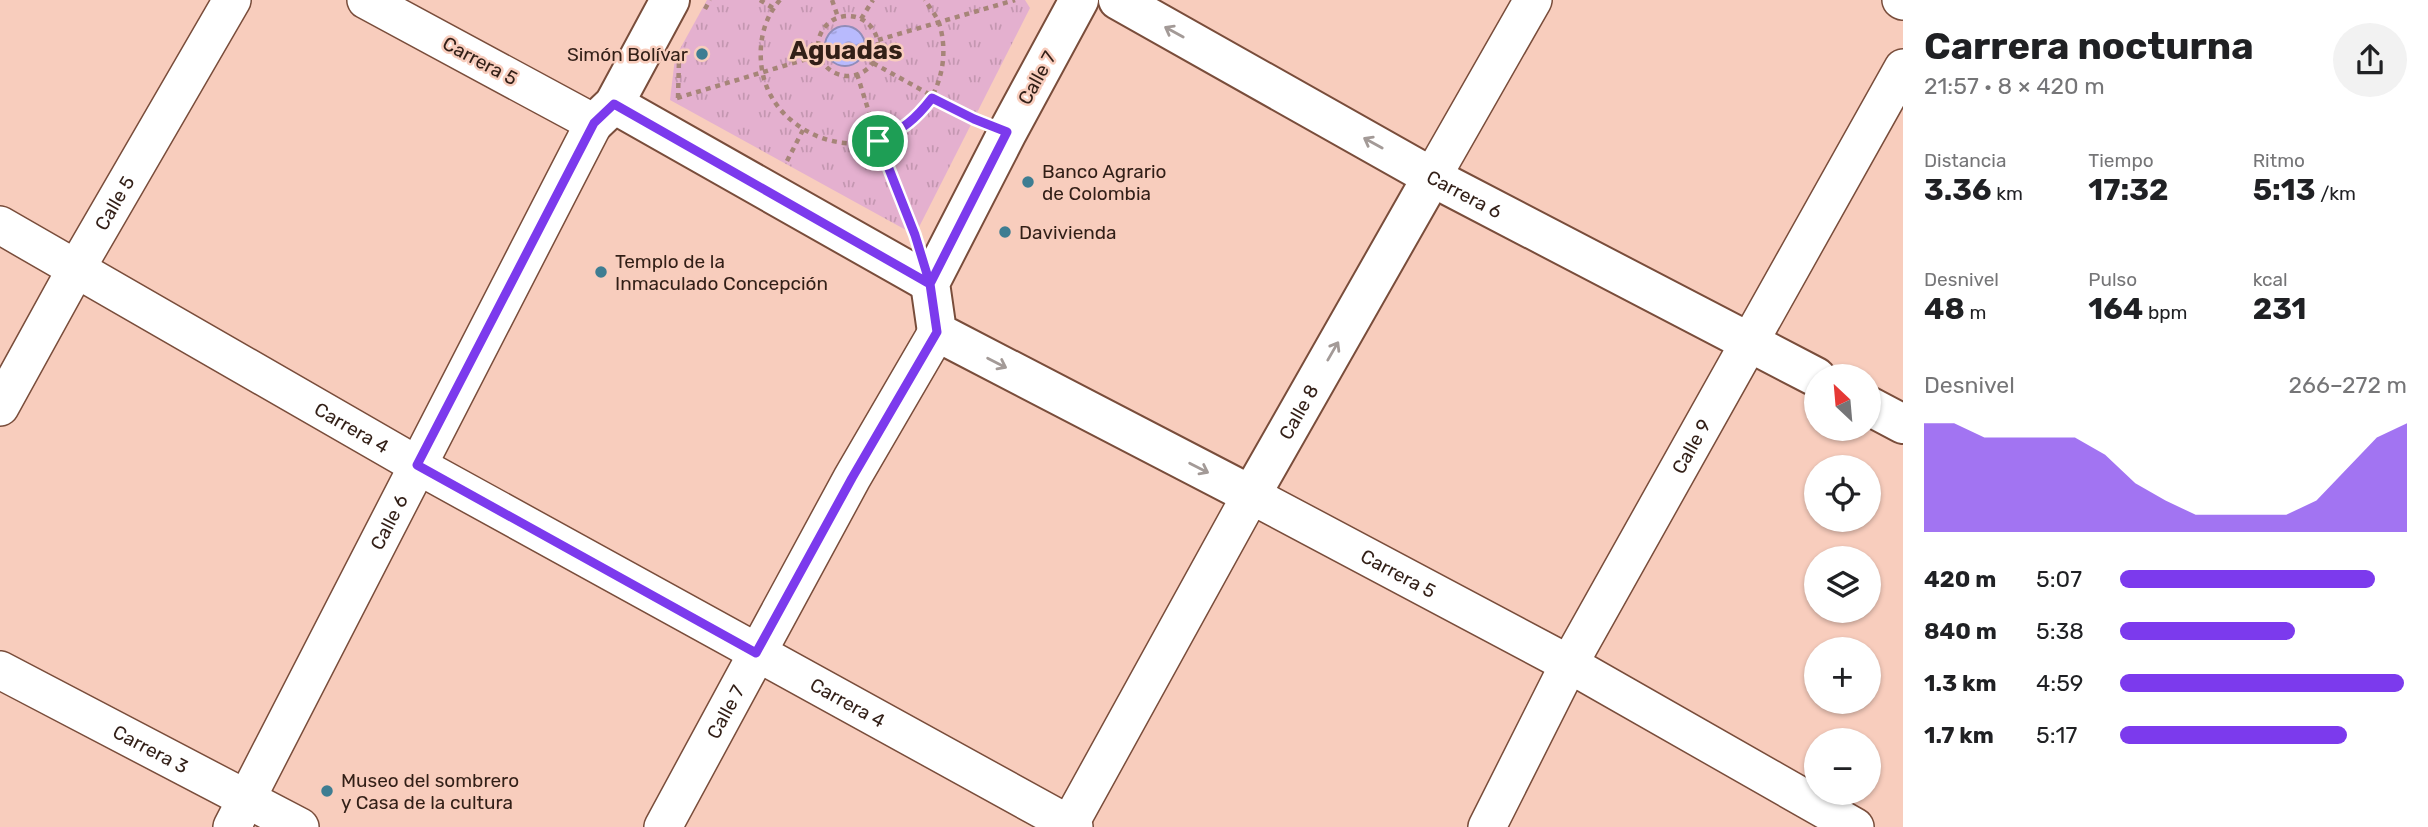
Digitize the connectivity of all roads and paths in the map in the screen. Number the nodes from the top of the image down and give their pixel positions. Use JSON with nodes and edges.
{"nodes":[{"id":1,"x":232,"y":0,"type":"edge"},
{"id":2,"x":366,"y":0,"type":"edge"},
{"id":3,"x":710,"y":0,"type":"edge"},
{"id":4,"x":761,"y":0,"type":"edge"},
{"id":5,"x":780,"y":0,"type":"edge"},
{"id":6,"x":832,"y":0,"type":"edge"},
{"id":7,"x":873,"y":0,"type":"edge"},
{"id":8,"x":925,"y":0,"type":"edge"},
{"id":9,"x":1015,"y":0,"type":"edge"},
{"id":10,"x":1079,"y":0,"type":"edge"},
{"id":11,"x":1118,"y":0,"type":"edge"},
{"id":12,"x":1533,"y":0,"type":"edge"},
{"id":13,"x":687,"y":6,"type":"edge"},
{"id":14,"x":773,"y":8,"type":"junction"},
{"id":15,"x":838,"y":18,"type":"junction"},
{"id":16,"x":861,"y":19,"type":"junction"},
{"id":17,"x":939,"y":23,"type":"junction"},
{"id":18,"x":878,"y":40,"type":"junction"},
{"id":19,"x":820,"y":55,"type":"junction"},
{"id":20,"x":679,"y":58,"type":"dead end"},
{"id":21,"x":873,"y":63,"type":"junction"},
{"id":22,"x":1903,"y":68,"type":"edge"},
{"id":23,"x":763,"y":74,"type":"junction"},
{"id":24,"x":857,"y":74,"type":"junction"},
{"id":25,"x":678,"y":98,"type":"junction"},
{"id":26,"x":932,"y":98,"type":"junction"},
{"id":27,"x":670,"y":100,"type":"dead end"},
{"id":28,"x":604,"y":113,"type":"junction"},
{"id":29,"x":1007,"y":132,"type":"junction"},
{"id":30,"x":878,"y":141,"type":"junction"},
{"id":31,"x":1432,"y":177,"type":"junction"},
{"id":32,"x":0,"y":225,"type":"edge"},
{"id":33,"x":76,"y":269,"type":"junction"},
{"id":34,"x":930,"y":284,"type":"junction"},
{"id":35,"x":937,"y":332,"type":"junction"},
{"id":36,"x":1750,"y":341,"type":"junction"},
{"id":37,"x":1804,"y":370,"type":"edge"},
{"id":38,"x":0,"y":407,"type":"edge"},
{"id":39,"x":1881,"y":412,"type":"edge"},
{"id":40,"x":1903,"y":424,"type":"edge"},
{"id":41,"x":417,"y":465,"type":"junction"},
{"id":42,"x":1251,"y":495,"type":"junction"},
{"id":43,"x":756,"y":653,"type":"junction"},
{"id":44,"x":1569,"y":664,"type":"junction"},
{"id":45,"x":0,"y":670,"type":"edge"},
{"id":46,"x":240,"y":813,"type":"edge"},
{"id":47,"x":1070,"y":826,"type":"edge"},
{"id":48,"x":300,"y":827,"type":"edge"},
{"id":49,"x":663,"y":827,"type":"edge"},
{"id":50,"x":1487,"y":827,"type":"edge"},
{"id":51,"x":1855,"y":827,"type":"edge"}],
"edges":[{"from":1,"to":33,"type":"street","name":"Calle 5"},
{"from":2,"to":28,"type":"street","name":"Carrera 5"},
{"from":3,"to":13,"type":"path"},
{"from":4,"to":14,"type":"path"},
{"from":5,"to":14,"type":"path"},
{"from":6,"to":15,"type":"path"},
{"from":7,"to":16,"type":"path"},
{"from":8,"to":17,"type":"path"},
{"from":9,"to":17,"type":"path"},
{"from":10,"to":29,"type":"main road","name":"Calle 7"},
{"from":31,"to":11,"type":"main road","name":"Carrera 6","one_way":true},
{"from":12,"to":31,"type":"street","name":"Calle 8"},
{"from":13,"to":28,"type":"main road","name":"Calle 6"},
{"from":14,"to":23,"type":"path"},
{"from":15,"to":16,"type":"path"},
{"from":15,"to":19,"type":"path"},
{"from":16,"to":18,"type":"path"},
{"from":17,"to":18,"type":"path"},
{"from":17,"to":26,"type":"path"},
{"from":18,"to":21,"type":"path"},
{"from":19,"to":23,"type":"path"},
{"from":19,"to":24,"type":"path"},
{"from":20,"to":25,"type":"path"},
{"from":21,"to":24,"type":"path"},
{"from":21,"to":26,"type":"path"},
{"from":22,"to":36,"type":"street","name":"Calle 9"},
{"from":23,"to":25,"type":"path"},
{"from":23,"to":30,"type":"path"},
{"from":24,"to":30,"type":"path"},
{"from":25,"to":27,"type":"path"},
{"from":26,"to":29,"type":"path"},
{"from":26,"to":30,"type":"path"},
{"from":28,"to":34,"type":"main road","name":"Carrera 5"},
{"from":28,"to":41,"type":"street","name":"Calle 6"},
{"from":29,"to":34,"type":"main road","name":"Calle 7"},
{"from":30,"to":34,"type":"path"},
{"from":31,"to":36,"type":"main road","name":"Carrera 6"},
{"from":42,"to":31,"type":"main road","name":"Calle 8","one_way":true},
{"from":32,"to":33,"type":"street","name":"Carrera 4"},
{"from":33,"to":38,"type":"street","name":"Calle 5"},
{"from":33,"to":41,"type":"street","name":"Carrera 4"},
{"from":34,"to":35,"type":"main road"},
{"from":35,"to":42,"type":"main road","name":"Carrera 5","one_way":true},
{"from":35,"to":43,"type":"street","name":"Calle 7"},
{"from":36,"to":37,"type":"main road","name":"Carrera 6"},
{"from":36,"to":44,"type":"street","name":"Calle 9"},
{"from":39,"to":40,"type":"main road"},
{"from":41,"to":43,"type":"street","name":"Carrera 4"},
{"from":41,"to":46,"type":"street","name":"Calle 6"},
{"from":42,"to":44,"type":"street","name":"Carrera 5"},
{"from":42,"to":47,"type":"street","name":"Calle 8"},
{"from":43,"to":47,"type":"street","name":"Carrera 4"},
{"from":43,"to":49,"type":"street","name":"Calle 7"},
{"from":44,"to":50,"type":"street","name":"Calle 9"},
{"from":44,"to":51,"type":"street","name":"Carrera 5"},
{"from":45,"to":46,"type":"street","name":"Carrera 3"},
{"from":46,"to":48,"type":"street","name":"Carrera 3"}]}
